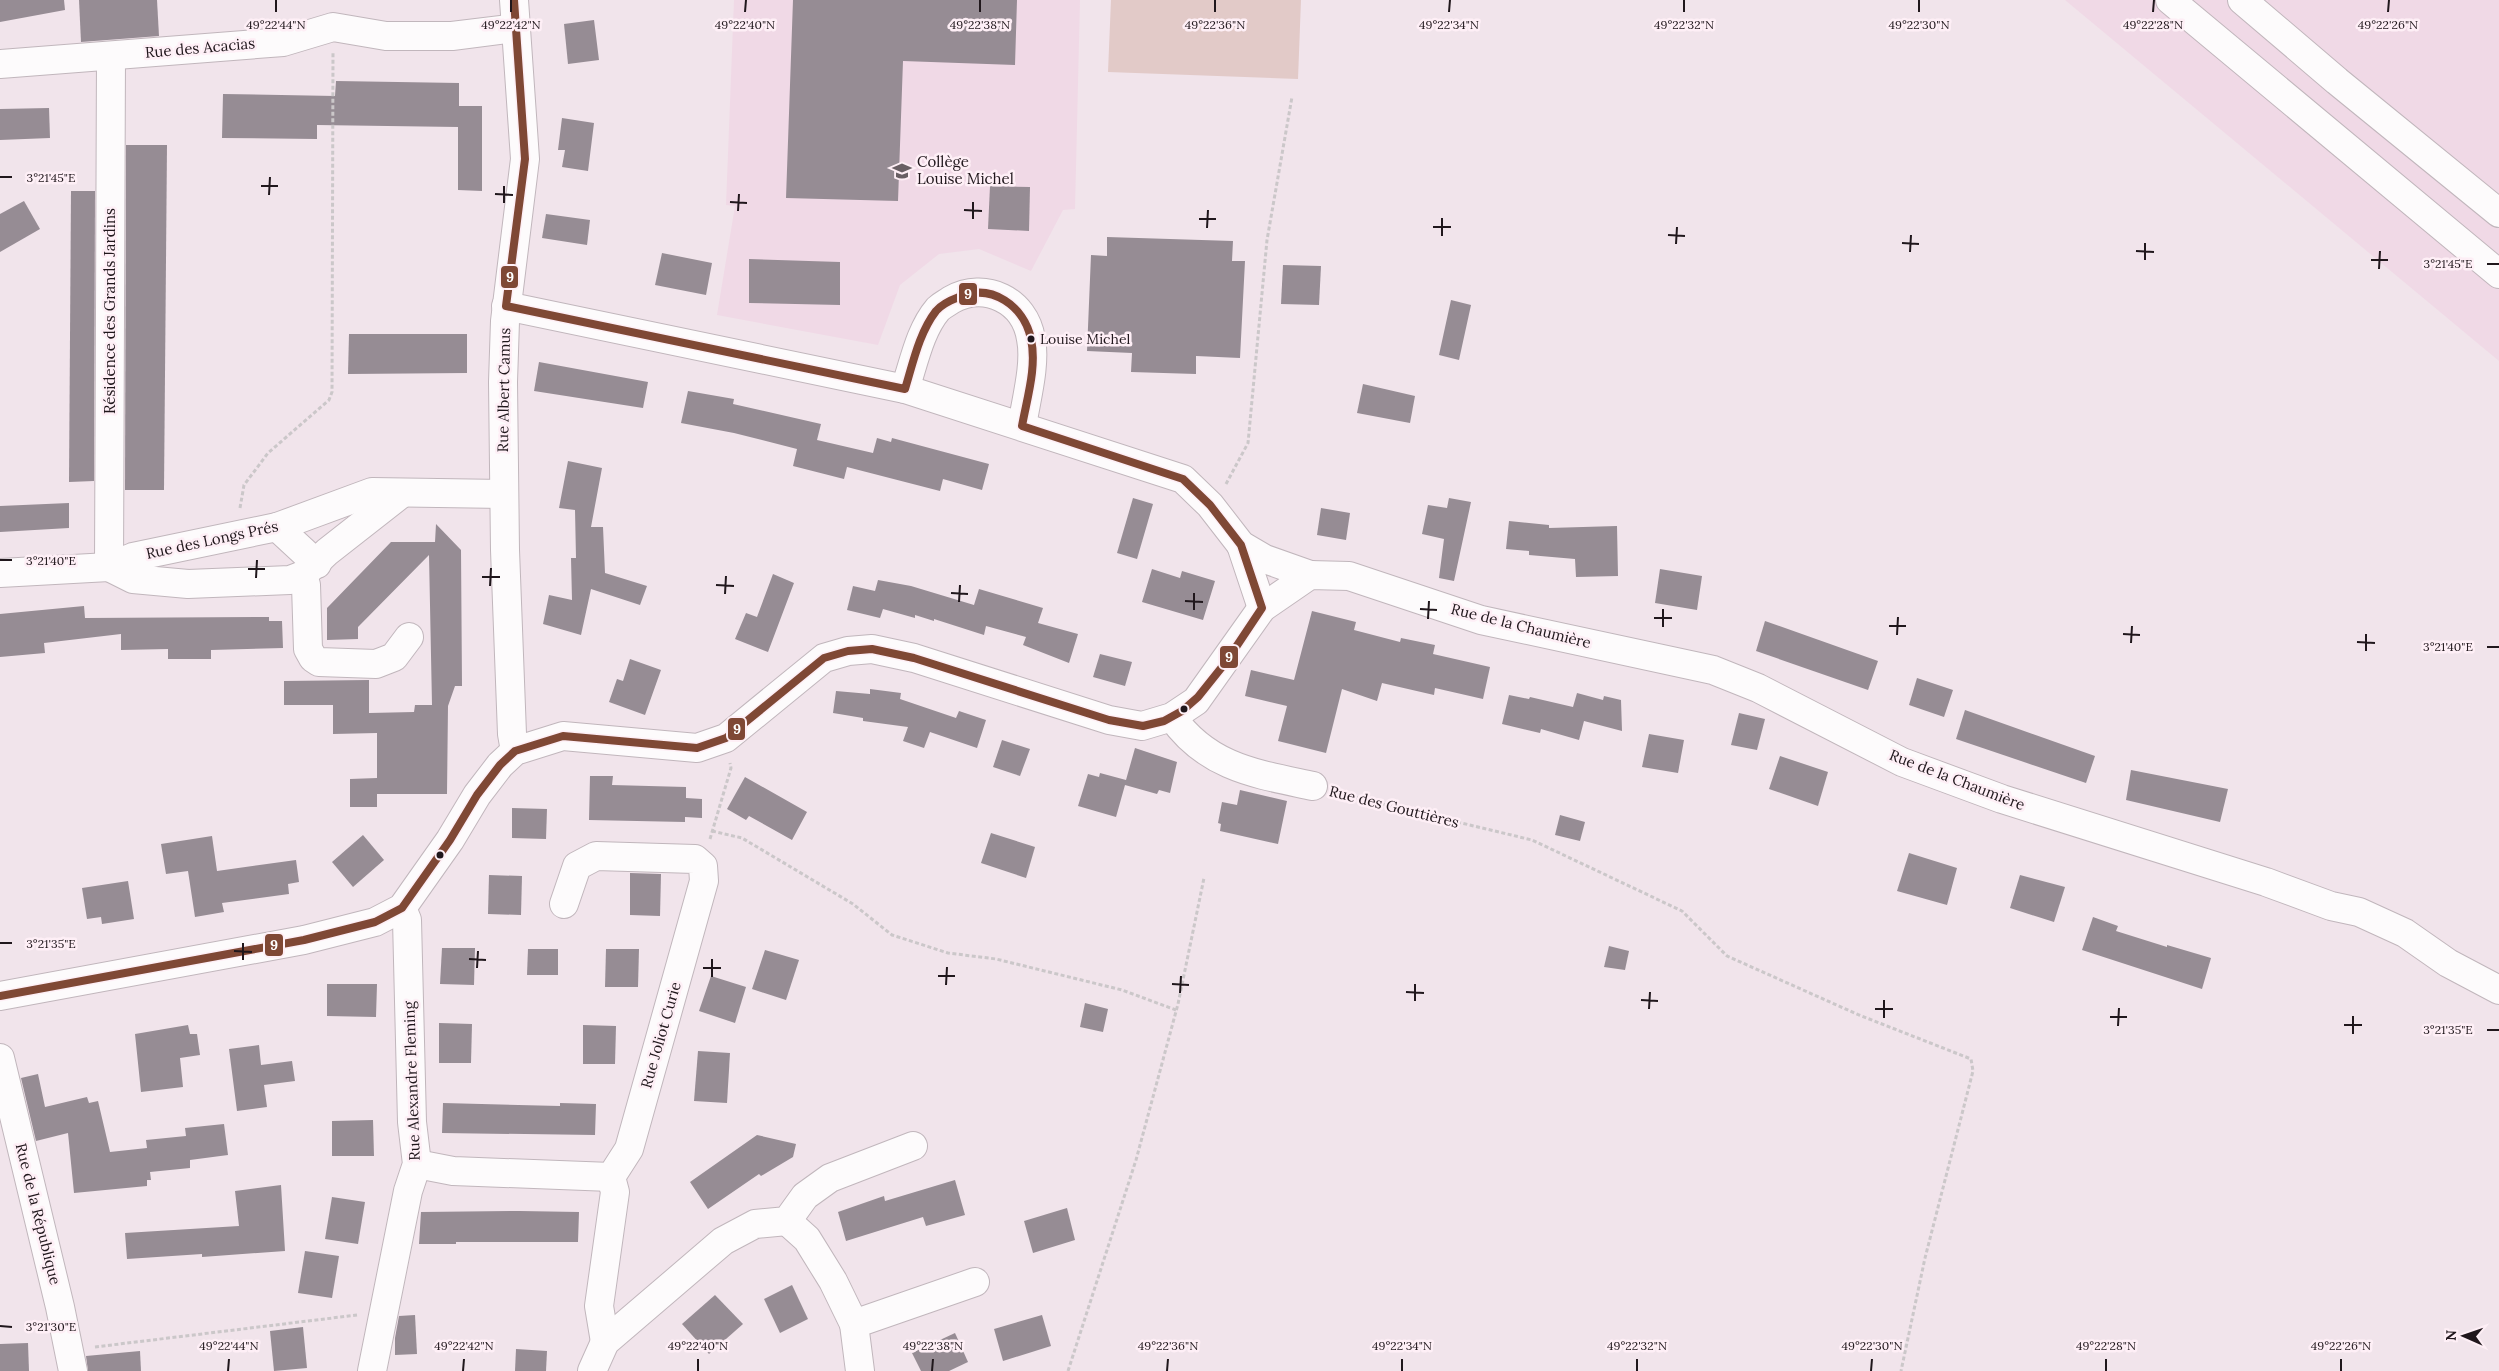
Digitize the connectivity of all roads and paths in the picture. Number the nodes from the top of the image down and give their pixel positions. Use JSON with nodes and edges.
{"nodes":[{"id":1,"x":514,"y":0,"type":"edge"},
{"id":2,"x":2170,"y":0,"type":"edge"},
{"id":3,"x":2242,"y":0,"type":"edge"},
{"id":4,"x":333,"y":27,"type":"junction"},
{"id":5,"x":516,"y":28,"type":"junction"},
{"id":6,"x":111,"y":56,"type":"junction"},
{"id":7,"x":0,"y":64,"type":"edge"},
{"id":8,"x":1292,"y":97,"type":"dead end"},
{"id":9,"x":2499,"y":213,"type":"edge"},
{"id":10,"x":2499,"y":274,"type":"edge"},
{"id":11,"x":506,"y":306,"type":"junction"},
{"id":12,"x":905,"y":389,"type":"junction"},
{"id":13,"x":1022,"y":426,"type":"junction"},
{"id":14,"x":401,"y":494,"type":"junction"},
{"id":15,"x":504,"y":494,"type":"junction"},
{"id":16,"x":1216,"y":512,"type":"junction"},
{"id":17,"x":277,"y":527,"type":"junction"},
{"id":18,"x":243,"y":535,"type":"junction"},
{"id":19,"x":1241,"y":545,"type":"junction"},
{"id":20,"x":109,"y":567,"type":"junction"},
{"id":21,"x":310,"y":569,"type":"junction"},
{"id":22,"x":0,"y":573,"type":"edge"},
{"id":23,"x":1310,"y":574,"type":"junction"},
{"id":24,"x":1262,"y":608,"type":"junction"},
{"id":25,"x":409,"y":637,"type":"dead end"},
{"id":26,"x":1172,"y":717,"type":"junction"},
{"id":27,"x":726,"y":738,"type":"junction"},
{"id":28,"x":515,"y":751,"type":"junction"},
{"id":29,"x":1313,"y":786,"type":"joint"},
{"id":30,"x":712,"y":831,"type":"junction"},
{"id":31,"x":704,"y":866,"type":"junction"},
{"id":32,"x":1204,"y":878,"type":"dead end"},
{"id":33,"x":564,"y":904,"type":"dead end"},
{"id":34,"x":402,"y":908,"type":"junction"},
{"id":35,"x":2499,"y":990,"type":"edge"},
{"id":36,"x":0,"y":996,"type":"edge"},
{"id":37,"x":1176,"y":1010,"type":"junction"},
{"id":38,"x":0,"y":1058,"type":"edge"},
{"id":39,"x":913,"y":1146,"type":"dead end"},
{"id":40,"x":417,"y":1164,"type":"junction"},
{"id":41,"x":611,"y":1177,"type":"junction"},
{"id":42,"x":787,"y":1221,"type":"junction"},
{"id":43,"x":975,"y":1282,"type":"dead end"},
{"id":44,"x":383,"y":1312,"type":"junction"},
{"id":45,"x":854,"y":1324,"type":"junction"},
{"id":46,"x":605,"y":1342,"type":"junction"},
{"id":47,"x":71,"y":1360,"type":"edge"},
{"id":48,"x":372,"y":1371,"type":"edge"},
{"id":49,"x":592,"y":1371,"type":"edge"},
{"id":50,"x":860,"y":1371,"type":"edge"},
{"id":51,"x":1068,"y":1371,"type":"edge"},
{"id":52,"x":1901,"y":1371,"type":"edge"}],
"edges":[{"from":1,"to":5,"type":"main road","name":"Rue Albert Camus"},
{"from":2,"to":10,"type":"main road"},
{"from":3,"to":9,"type":"main road"},
{"from":4,"to":5,"type":"main road","name":"Rue des Acacias"},
{"from":4,"to":6,"type":"main road","name":"Rue des Acacias"},
{"from":4,"to":18,"type":"path"},
{"from":5,"to":11,"type":"main road","name":"Rue Albert Camus"},
{"from":6,"to":7,"type":"main road","name":"Rue des Acacias"},
{"from":6,"to":20,"type":"main road","name":"Résidence des Grands Jardins"},
{"from":8,"to":16,"type":"path"},
{"from":11,"to":12,"type":"main road"},
{"from":11,"to":15,"type":"main road","name":"Rue Albert Camus"},
{"from":12,"to":13,"type":"main road"},
{"from":12,"to":13,"type":"main road"},
{"from":13,"to":16,"type":"main road"},
{"from":14,"to":15,"type":"main road","name":"Rue des Longs Prés"},
{"from":14,"to":17,"type":"main road","name":"Rue des Longs Prés"},
{"from":14,"to":21,"type":"main road"},
{"from":15,"to":28,"type":"main road","name":"Rue Albert Camus"},
{"from":16,"to":19,"type":"main road"},
{"from":17,"to":18,"type":"main road","name":"Rue des Longs Prés"},
{"from":17,"to":21,"type":"main road"},
{"from":18,"to":20,"type":"main road","name":"Rue des Longs Prés"},
{"from":19,"to":23,"type":"main road","name":"Rue de la Chaumière"},
{"from":19,"to":24,"type":"main road"},
{"from":20,"to":21,"type":"main road","name":"Rue des Longs Prés"},
{"from":20,"to":22,"type":"main road","name":"Rue des Longs Prés"},
{"from":21,"to":25,"type":"main road"},
{"from":23,"to":24,"type":"main road"},
{"from":23,"to":35,"type":"main road","name":"Rue de la Chaumière"},
{"from":24,"to":26,"type":"main road"},
{"from":26,"to":27,"type":"main road"},
{"from":26,"to":29,"type":"main road","name":"Rue des Gouttières"},
{"from":27,"to":28,"type":"main road"},
{"from":27,"to":30,"type":"path"},
{"from":28,"to":34,"type":"main road"},
{"from":29,"to":52,"type":"path","name":"Rue des Gouttières"},
{"from":30,"to":31,"type":"path"},
{"from":30,"to":37,"type":"path"},
{"from":31,"to":33,"type":"main road"},
{"from":31,"to":41,"type":"main road","name":"Rue Joliot Curie"},
{"from":32,"to":37,"type":"path"},
{"from":34,"to":36,"type":"main road"},
{"from":34,"to":40,"type":"main road","name":"Rue Alexandre Fleming"},
{"from":37,"to":51,"type":"path"},
{"from":38,"to":47,"type":"main road","name":"Rue de la République"},
{"from":39,"to":42,"type":"main road"},
{"from":40,"to":41,"type":"main road"},
{"from":40,"to":44,"type":"main road","name":"Rue Alexandre Fleming"},
{"from":41,"to":46,"type":"main road"},
{"from":42,"to":45,"type":"main road"},
{"from":42,"to":46,"type":"main road"},
{"from":43,"to":45,"type":"main road"},
{"from":44,"to":47,"type":"path"},
{"from":44,"to":48,"type":"main road","name":"Rue Alexandre Fleming"},
{"from":45,"to":50,"type":"main road"},
{"from":46,"to":49,"type":"main road"}]}
